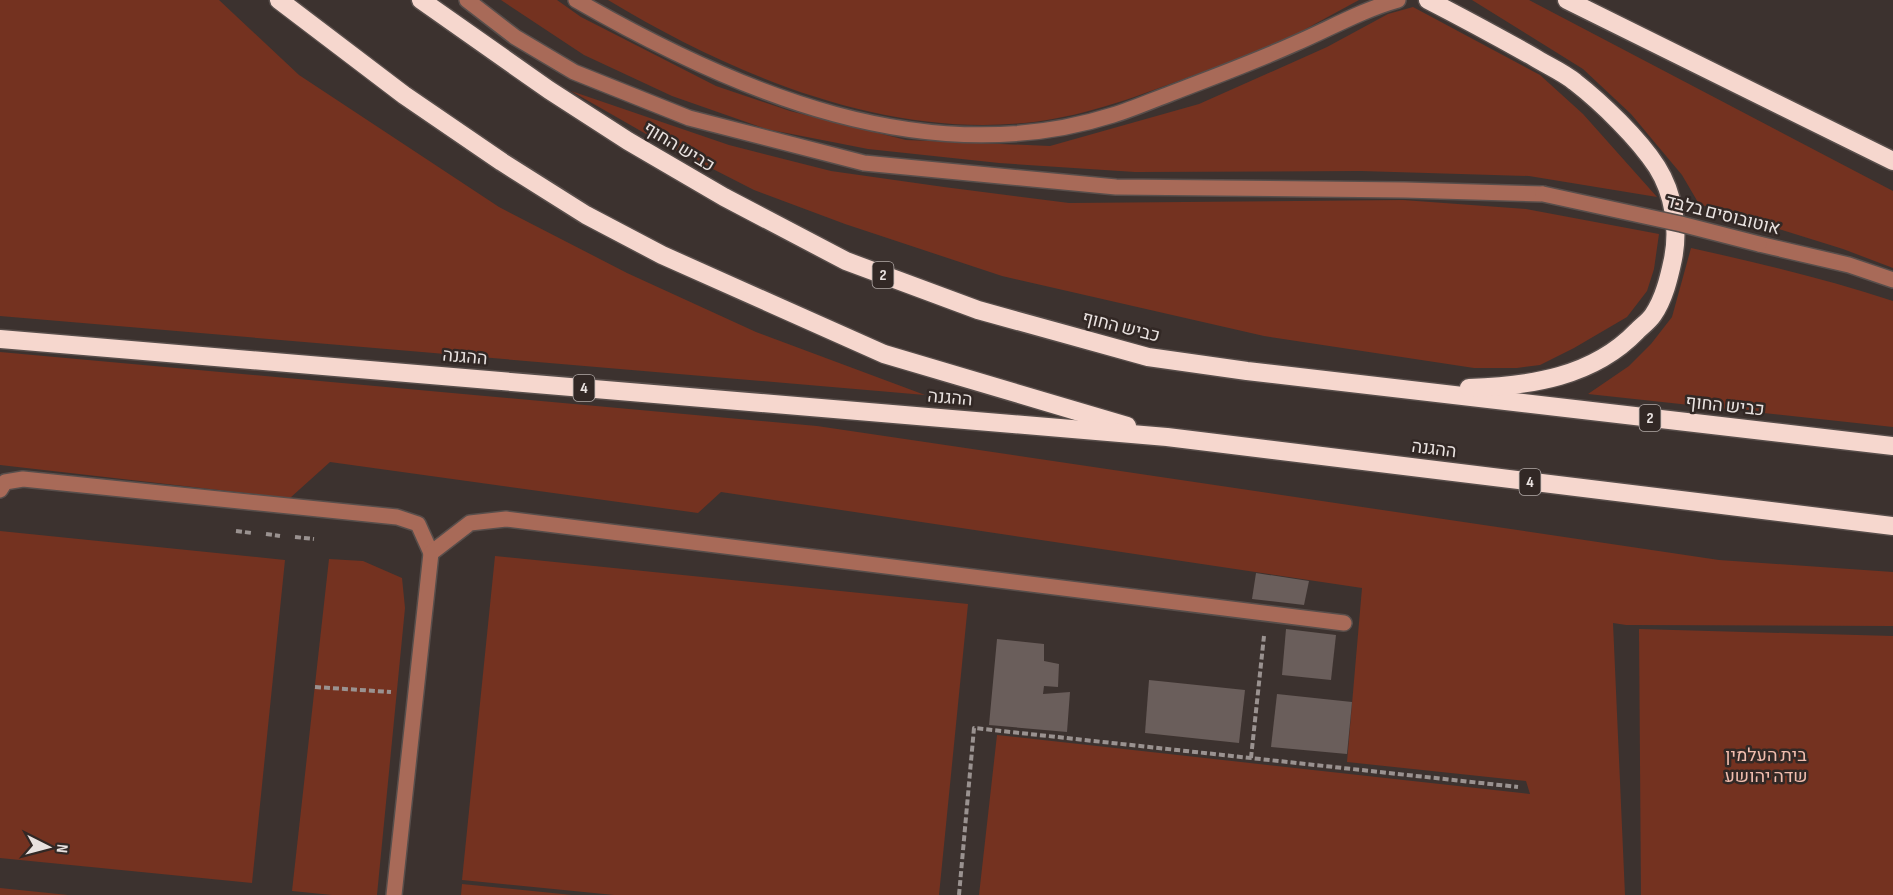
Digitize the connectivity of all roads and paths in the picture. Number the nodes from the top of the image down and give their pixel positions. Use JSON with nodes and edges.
{"nodes":[{"id":1,"x":279,"y":0,"type":"edge"},
{"id":2,"x":421,"y":0,"type":"edge"},
{"id":3,"x":467,"y":0,"type":"edge"},
{"id":4,"x":576,"y":0,"type":"edge"},
{"id":5,"x":1398,"y":0,"type":"edge"},
{"id":6,"x":1428,"y":0,"type":"edge"},
{"id":7,"x":1567,"y":0,"type":"edge"},
{"id":8,"x":1893,"y":161,"type":"edge"},
{"id":9,"x":1893,"y":280,"type":"edge"},
{"id":10,"x":0,"y":339,"type":"edge"},
{"id":11,"x":1408,"y":390,"type":"junction"},
{"id":12,"x":1167,"y":438,"type":"junction"},
{"id":13,"x":1893,"y":446,"type":"edge"},
{"id":14,"x":0,"y":490,"type":"edge"},
{"id":15,"x":1893,"y":526,"type":"edge"},
{"id":16,"x":236,"y":531,"type":"dead end"},
{"id":17,"x":252,"y":533,"type":"dead end"},
{"id":18,"x":266,"y":534,"type":"dead end"},
{"id":19,"x":280,"y":536,"type":"dead end"},
{"id":20,"x":295,"y":537,"type":"dead end"},
{"id":21,"x":314,"y":539,"type":"dead end"},
{"id":22,"x":432,"y":553,"type":"junction"},
{"id":23,"x":1267,"y":614,"type":"junction"},
{"id":24,"x":1344,"y":623,"type":"dead end"},
{"id":25,"x":315,"y":687,"type":"dead end"},
{"id":26,"x":398,"y":693,"type":"dead end"},
{"id":27,"x":1251,"y":758,"type":"junction"},
{"id":28,"x":1518,"y":787,"type":"dead end"},
{"id":29,"x":394,"y":895,"type":"edge"},
{"id":30,"x":959,"y":895,"type":"edge"}],
"edges":[{"from":1,"to":12,"type":"highway"},
{"from":2,"to":11,"type":"highway","name":"כביש החוף","number":"2"},
{"from":3,"to":9,"type":"street","name":"אוטובוסים בלבד","bridge":true},
{"from":4,"to":5,"type":"street"},
{"from":6,"to":11,"type":"highway"},
{"from":7,"to":8,"type":"highway"},
{"from":10,"to":12,"type":"highway","name":"ההגנה","number":"4"},
{"from":11,"to":13,"type":"highway","name":"כביש החוף","number":"2"},
{"from":12,"to":15,"type":"highway","name":"ההגנה","number":"4"},
{"from":14,"to":22,"type":"street"},
{"from":16,"to":17,"type":"path"},
{"from":18,"to":19,"type":"path"},
{"from":20,"to":21,"type":"path"},
{"from":22,"to":23,"type":"street"},
{"from":22,"to":29,"type":"street"},
{"from":23,"to":24,"type":"street"},
{"from":23,"to":27,"type":"path"},
{"from":25,"to":26,"type":"path"},
{"from":27,"to":28,"type":"path"},
{"from":27,"to":30,"type":"path"}]}
